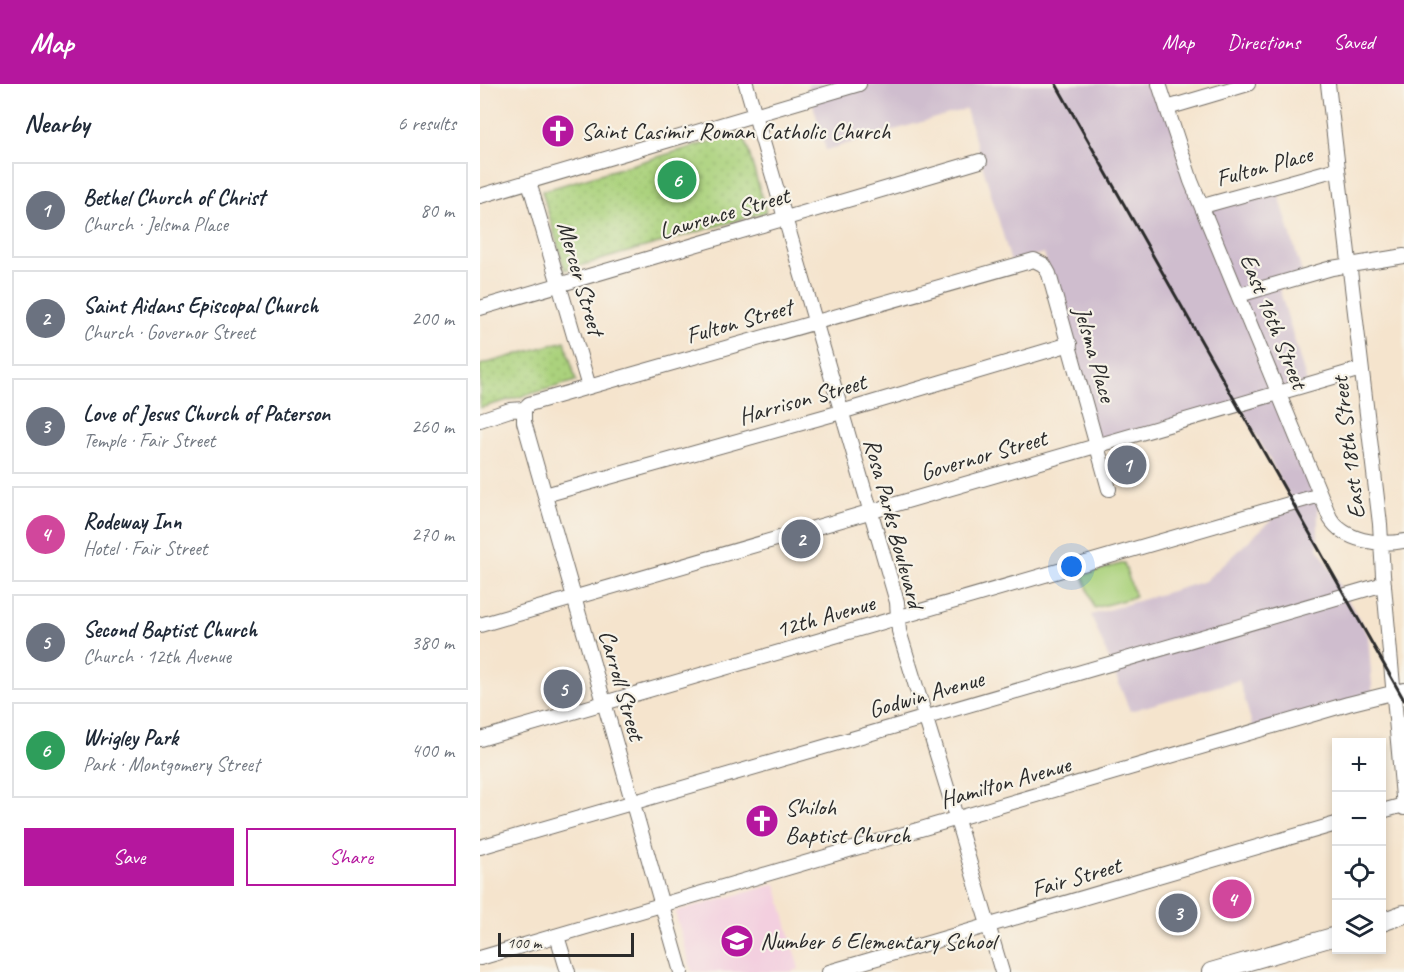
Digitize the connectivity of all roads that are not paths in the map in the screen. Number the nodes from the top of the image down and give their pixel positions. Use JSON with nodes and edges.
{"nodes":[{"id":1,"x":746,"y":84,"type":"edge"},
{"id":2,"x":859,"y":84,"type":"edge"},
{"id":3,"x":1159,"y":84,"type":"edge"},
{"id":4,"x":1248,"y":84,"type":"edge"},
{"id":5,"x":1328,"y":84,"type":"edge"},
{"id":6,"x":1167,"y":108,"type":"junction"},
{"id":7,"x":755,"y":114,"type":"junction"},
{"id":8,"x":980,"y":161,"type":"dead end"},
{"id":9,"x":1337,"y":169,"type":"junction"},
{"id":10,"x":529,"y":182,"type":"junction"},
{"id":11,"x":480,"y":196,"type":"edge"},
{"id":12,"x":1203,"y":206,"type":"junction"},
{"id":13,"x":785,"y":218,"type":"junction"},
{"id":14,"x":1404,"y":256,"type":"edge"},
{"id":15,"x":1012,"y":265,"type":"joint"},
{"id":16,"x":1349,"y":266,"type":"junction"},
{"id":17,"x":559,"y":285,"type":"junction"},
{"id":18,"x":1239,"y":295,"type":"junction"},
{"id":19,"x":480,"y":308,"type":"edge"},
{"id":20,"x":814,"y":322,"type":"junction"},
{"id":21,"x":1070,"y":344,"type":"junction"},
{"id":22,"x":1361,"y":369,"type":"junction"},
{"id":23,"x":589,"y":387,"type":"junction"},
{"id":24,"x":1278,"y":393,"type":"junction"},
{"id":25,"x":524,"y":409,"type":"junction"},
{"id":26,"x":841,"y":412,"type":"junction"},
{"id":27,"x":480,"y":420,"type":"edge"},
{"id":28,"x":1098,"y":445,"type":"junction"},
{"id":29,"x":1109,"y":489,"type":"dead end"},
{"id":30,"x":545,"y":495,"type":"junction"},
{"id":31,"x":1320,"y":495,"type":"junction"},
{"id":32,"x":870,"y":512,"type":"junction"},
{"id":33,"x":1404,"y":541,"type":"edge"},
{"id":34,"x":1381,"y":543,"type":"junction"},
{"id":35,"x":1384,"y":584,"type":"junction"},
{"id":36,"x":574,"y":597,"type":"junction"},
{"id":37,"x":897,"y":618,"type":"junction"},
{"id":38,"x":480,"y":625,"type":"edge"},
{"id":39,"x":1399,"y":692,"type":"edge"},
{"id":40,"x":604,"y":704,"type":"junction"},
{"id":41,"x":926,"y":717,"type":"junction"},
{"id":42,"x":480,"y":739,"type":"edge"},
{"id":43,"x":633,"y":802,"type":"junction"},
{"id":44,"x":1404,"y":806,"type":"edge"},
{"id":45,"x":1386,"y":810,"type":"edge"},
{"id":46,"x":957,"y":820,"type":"junction"},
{"id":47,"x":1332,"y":825,"type":"edge"},
{"id":48,"x":480,"y":847,"type":"edge"},
{"id":49,"x":662,"y":906,"type":"junction"},
{"id":50,"x":1404,"y":914,"type":"edge"},
{"id":51,"x":1386,"y":921,"type":"edge"},
{"id":52,"x":988,"y":926,"type":"junction"},
{"id":53,"x":557,"y":936,"type":"junction"},
{"id":54,"x":1332,"y":937,"type":"edge"},
{"id":55,"x":480,"y":958,"type":"edge"},
{"id":56,"x":568,"y":972,"type":"edge"},
{"id":57,"x":681,"y":972,"type":"edge"},
{"id":58,"x":829,"y":972,"type":"edge"},
{"id":59,"x":1002,"y":972,"type":"edge"},
{"id":60,"x":1211,"y":972,"type":"edge"}],
"edges":[{"from":1,"to":7,"type":"street","name":"Rosa Parks Boulevard"},
{"from":2,"to":7,"type":"street"},
{"from":3,"to":6,"type":"street","name":"East 16th Street"},
{"from":4,"to":6,"type":"street"},
{"from":5,"to":9,"type":"street","name":"East 18th Street"},
{"from":6,"to":12,"type":"street","name":"East 16th Street"},
{"from":7,"to":10,"type":"street"},
{"from":7,"to":13,"type":"street","name":"Rosa Parks Boulevard"},
{"from":8,"to":13,"type":"street","name":"Lawrence Street"},
{"from":9,"to":12,"type":"street","name":"Fulton Place"},
{"from":9,"to":16,"type":"street","name":"East 18th Street"},
{"from":10,"to":11,"type":"street"},
{"from":10,"to":17,"type":"street","name":"Mercer Street"},
{"from":12,"to":18,"type":"street","name":"East 16th Street"},
{"from":13,"to":17,"type":"street","name":"Lawrence Street"},
{"from":13,"to":20,"type":"street","name":"Rosa Parks Boulevard"},
{"from":14,"to":16,"type":"street"},
{"from":15,"to":20,"type":"street","name":"Fulton Street"},
{"from":15,"to":21,"type":"street","name":"Jelsma Place"},
{"from":16,"to":18,"type":"street"},
{"from":16,"to":22,"type":"street","name":"East 18th Street"},
{"from":17,"to":19,"type":"street","name":"Lawrence Street"},
{"from":17,"to":23,"type":"street","name":"Mercer Street"},
{"from":18,"to":24,"type":"street","name":"East 16th Street"},
{"from":20,"to":23,"type":"street","name":"Fulton Street"},
{"from":20,"to":26,"type":"street","name":"Rosa Parks Boulevard"},
{"from":21,"to":26,"type":"street","name":"Harrison Street"},
{"from":21,"to":28,"type":"street","name":"Jelsma Place"},
{"from":22,"to":24,"type":"street","name":"Governor Street"},
{"from":22,"to":34,"type":"street","name":"East 18th Street"},
{"from":23,"to":25,"type":"street","name":"Fulton Street"},
{"from":24,"to":28,"type":"street","name":"Governor Street"},
{"from":24,"to":31,"type":"street","name":"East 16th Street"},
{"from":25,"to":27,"type":"street","name":"Fulton Street"},
{"from":25,"to":30,"type":"street","name":"Carroll Street"},
{"from":26,"to":30,"type":"street","name":"Harrison Street"},
{"from":26,"to":32,"type":"street","name":"Rosa Parks Boulevard"},
{"from":28,"to":29,"type":"street","name":"Jelsma Place"},
{"from":28,"to":32,"type":"street","name":"Governor Street"},
{"from":30,"to":36,"type":"street","name":"Carroll Street"},
{"from":31,"to":34,"type":"street","name":"East 16th Street"},
{"from":31,"to":37,"type":"street","name":"12th Avenue"},
{"from":32,"to":36,"type":"street","name":"Governor Street"},
{"from":32,"to":37,"type":"street","name":"Rosa Parks Boulevard"},
{"from":33,"to":34,"type":"street"},
{"from":34,"to":35,"type":"street","name":"East 18th Street"},
{"from":35,"to":39,"type":"street","name":"East 18th Street"},
{"from":35,"to":41,"type":"street","name":"Godwin Avenue"},
{"from":36,"to":38,"type":"street","name":"Governor Street"},
{"from":36,"to":40,"type":"street","name":"Carroll Street"},
{"from":37,"to":40,"type":"street","name":"12th Avenue"},
{"from":37,"to":41,"type":"street","name":"Rosa Parks Boulevard"},
{"from":39,"to":44,"type":"street","name":"East 18th Street"},
{"from":39,"to":46,"type":"street","name":"Hamilton Avenue"},
{"from":40,"to":42,"type":"street","name":"12th Avenue"},
{"from":40,"to":43,"type":"street","name":"Carroll Street"},
{"from":41,"to":43,"type":"street","name":"Godwin Avenue"},
{"from":41,"to":46,"type":"street","name":"Rosa Parks Boulevard"},
{"from":43,"to":48,"type":"street","name":"Godwin Avenue"},
{"from":43,"to":49,"type":"street","name":"Carroll Street"},
{"from":44,"to":45,"type":"street"},
{"from":46,"to":49,"type":"street","name":"Hamilton Avenue"},
{"from":46,"to":52,"type":"street","name":"Rosa Parks Boulevard"},
{"from":47,"to":52,"type":"street","name":"Fair Street"},
{"from":49,"to":53,"type":"street","name":"Hamilton Avenue"},
{"from":49,"to":57,"type":"street","name":"Carroll Street"},
{"from":50,"to":51,"type":"main road"},
{"from":52,"to":58,"type":"street","name":"Fair Street"},
{"from":52,"to":59,"type":"street","name":"Rosa Parks Boulevard"},
{"from":53,"to":55,"type":"street","name":"Hamilton Avenue"},
{"from":53,"to":56,"type":"street"},
{"from":54,"to":60,"type":"main road"}]}
